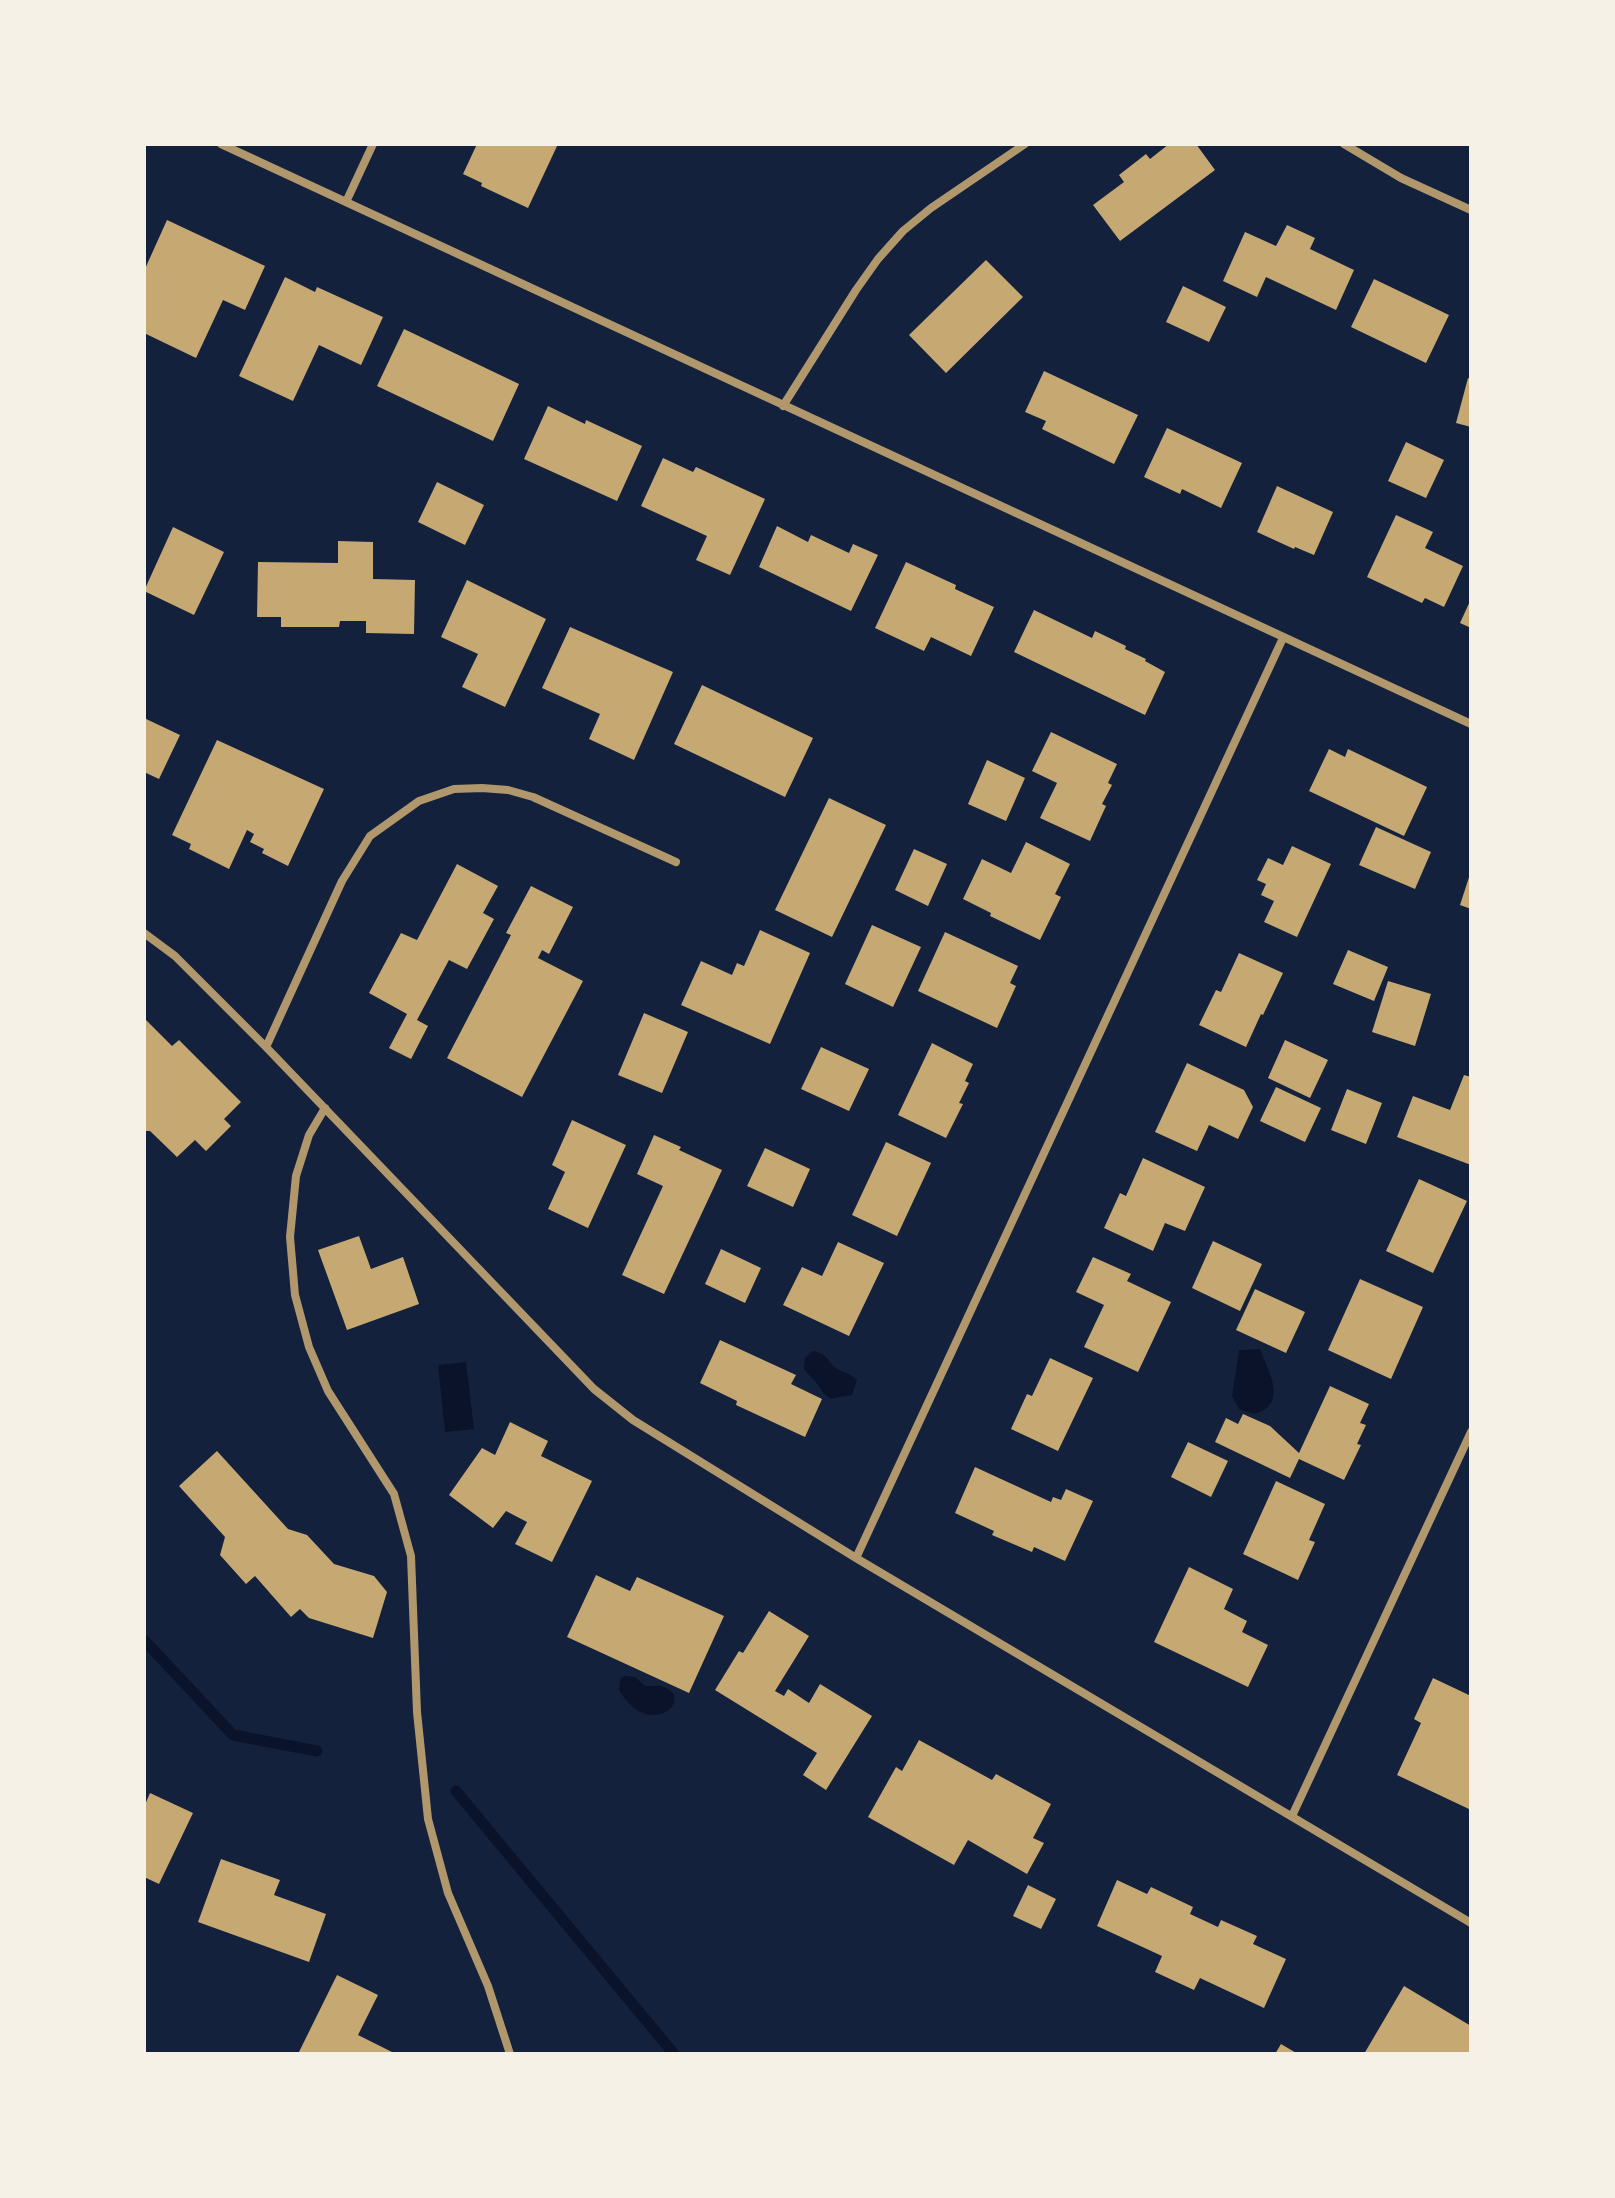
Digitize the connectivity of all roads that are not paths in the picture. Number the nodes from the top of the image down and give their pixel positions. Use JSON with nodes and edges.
{"nodes":[{"id":1,"x":221,"y":144,"type":"edge"},
{"id":2,"x":373,"y":144,"type":"edge"},
{"id":3,"x":1025,"y":144,"type":"edge"},
{"id":4,"x":1344,"y":144,"type":"edge"},
{"id":5,"x":346,"y":202,"type":"junction"},
{"id":6,"x":1471,"y":210,"type":"edge"},
{"id":7,"x":783,"y":406,"type":"junction"},
{"id":8,"x":1283,"y":638,"type":"junction"},
{"id":9,"x":1471,"y":724,"type":"edge"},
{"id":10,"x":676,"y":862,"type":"dead end"},
{"id":11,"x":144,"y":933,"type":"edge"},
{"id":12,"x":266,"y":1047,"type":"junction"},
{"id":13,"x":325,"y":1108,"type":"junction"},
{"id":14,"x":1471,"y":1432,"type":"edge"},
{"id":15,"x":856,"y":1558,"type":"junction"},
{"id":16,"x":1292,"y":1816,"type":"junction"},
{"id":17,"x":1471,"y":1923,"type":"edge"},
{"id":18,"x":510,"y":2054,"type":"edge"}],
"edges":[{"from":1,"to":5,"type":"street"},
{"from":2,"to":5,"type":"street"},
{"from":3,"to":7,"type":"street"},
{"from":4,"to":6,"type":"street"},
{"from":5,"to":7,"type":"street"},
{"from":7,"to":8,"type":"street"},
{"from":8,"to":9,"type":"street"},
{"from":8,"to":15,"type":"street"},
{"from":10,"to":12,"type":"street"},
{"from":11,"to":12,"type":"street"},
{"from":12,"to":13,"type":"street"},
{"from":13,"to":15,"type":"street"},
{"from":13,"to":18,"type":"street"},
{"from":14,"to":16,"type":"street"},
{"from":15,"to":16,"type":"street"},
{"from":16,"to":17,"type":"street"}]}
